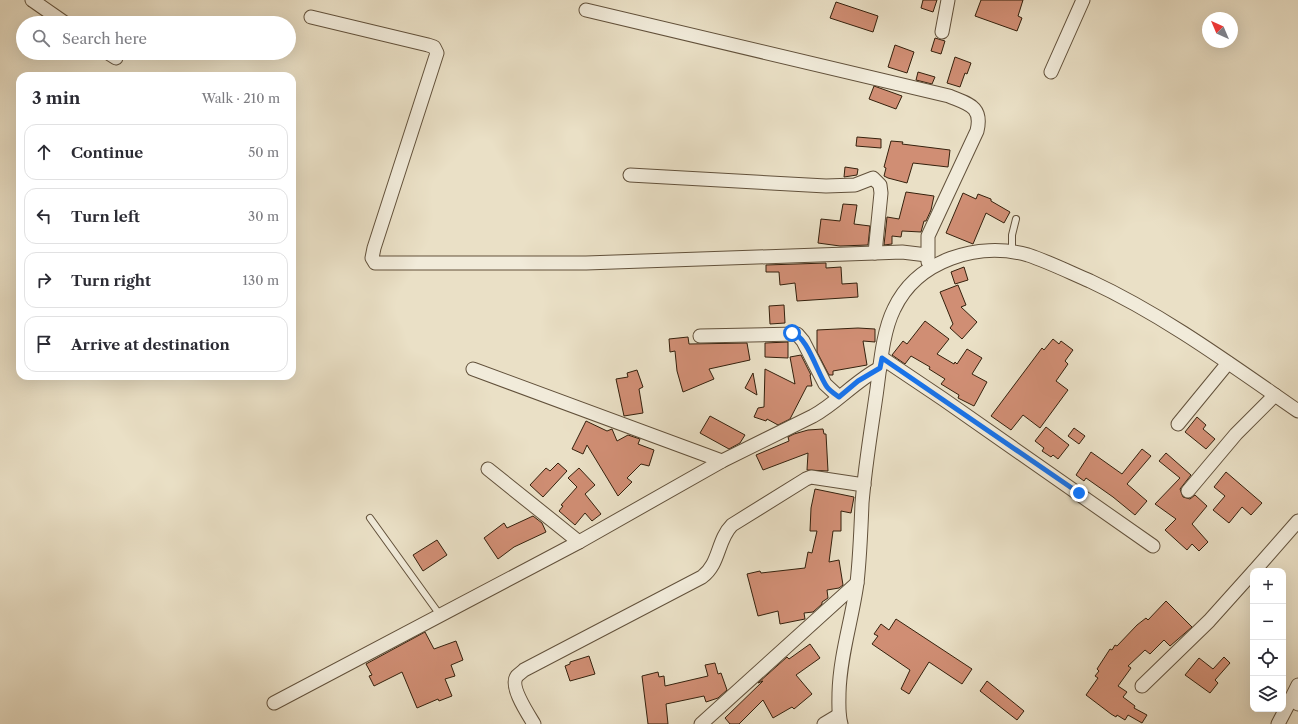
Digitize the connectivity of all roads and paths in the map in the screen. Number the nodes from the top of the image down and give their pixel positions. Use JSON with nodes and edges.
{"nodes":[{"id":1,"x":32,"y":0,"type":"edge"},
{"id":2,"x":948,"y":0,"type":"edge"},
{"id":3,"x":1083,"y":0,"type":"edge"},
{"id":4,"x":586,"y":10,"type":"dead end"},
{"id":5,"x":55,"y":16,"type":"edge"},
{"id":6,"x":311,"y":17,"type":"dead end"},
{"id":7,"x":942,"y":32,"type":"dead end"},
{"id":8,"x":1050,"y":72,"type":"dead end"},
{"id":9,"x":630,"y":175,"type":"dead end"},
{"id":10,"x":1016,"y":219,"type":"dead end"},
{"id":11,"x":1012,"y":252,"type":"junction"},
{"id":12,"x":875,"y":253,"type":"junction"},
{"id":13,"x":927,"y":255,"type":"junction"},
{"id":14,"x":928,"y":268,"type":"junction"},
{"id":15,"x":700,"y":336,"type":"dead end"},
{"id":16,"x":1228,"y":362,"type":"junction"},
{"id":17,"x":881,"y":363,"type":"junction"},
{"id":18,"x":473,"y":369,"type":"dead end"},
{"id":19,"x":1275,"y":395,"type":"junction"},
{"id":20,"x":839,"y":397,"type":"junction"},
{"id":21,"x":1298,"y":411,"type":"edge"},
{"id":22,"x":1178,"y":424,"type":"dead end"},
{"id":23,"x":722,"y":461,"type":"junction"},
{"id":24,"x":488,"y":469,"type":"dead end"},
{"id":25,"x":864,"y":485,"type":"junction"},
{"id":26,"x":1188,"y":491,"type":"dead end"},
{"id":27,"x":370,"y":518,"type":"dead end"},
{"id":28,"x":1298,"y":521,"type":"edge"},
{"id":29,"x":579,"y":542,"type":"junction"},
{"id":30,"x":1153,"y":546,"type":"dead end"},
{"id":31,"x":1256,"y":568,"type":"edge"},
{"id":32,"x":1250,"y":574,"type":"edge"},
{"id":33,"x":857,"y":583,"type":"junction"},
{"id":34,"x":440,"y":615,"type":"junction"},
{"id":35,"x":1298,"y":685,"type":"edge"},
{"id":36,"x":1142,"y":686,"type":"dead end"},
{"id":37,"x":1294,"y":701,"type":"edge"},
{"id":38,"x":274,"y":703,"type":"dead end"},
{"id":39,"x":840,"y":719,"type":"edge"},
{"id":40,"x":534,"y":724,"type":"edge"},
{"id":41,"x":701,"y":724,"type":"edge"},
{"id":42,"x":824,"y":724,"type":"edge"},
{"id":43,"x":1278,"y":724,"type":"edge"}],
"edges":[{"from":1,"to":5,"type":"street"},
{"from":2,"to":7,"type":"street"},
{"from":3,"to":8,"type":"street"},
{"from":4,"to":13,"type":"street"},
{"from":6,"to":12,"type":"street"},
{"from":9,"to":12,"type":"street"},
{"from":10,"to":11,"type":"lane"},
{"from":11,"to":14,"type":"street"},
{"from":11,"to":16,"type":"street"},
{"from":12,"to":13,"type":"street"},
{"from":13,"to":14,"type":"street"},
{"from":14,"to":17,"type":"street"},
{"from":15,"to":20,"type":"street"},
{"from":16,"to":19,"type":"street"},
{"from":16,"to":22,"type":"street"},
{"from":17,"to":20,"type":"street"},
{"from":17,"to":25,"type":"street"},
{"from":17,"to":30,"type":"street"},
{"from":18,"to":23,"type":"street"},
{"from":19,"to":21,"type":"street"},
{"from":19,"to":26,"type":"street"},
{"from":20,"to":23,"type":"street"},
{"from":23,"to":29,"type":"street"},
{"from":24,"to":29,"type":"street"},
{"from":25,"to":33,"type":"street"},
{"from":25,"to":40,"type":"street"},
{"from":27,"to":34,"type":"lane"},
{"from":28,"to":31,"type":"street"},
{"from":29,"to":34,"type":"street"},
{"from":32,"to":36,"type":"street"},
{"from":33,"to":39,"type":"street"},
{"from":33,"to":41,"type":"street"},
{"from":34,"to":38,"type":"street"},
{"from":35,"to":37,"type":"street"},
{"from":37,"to":43,"type":"street"},
{"from":39,"to":42,"type":"street"}]}
